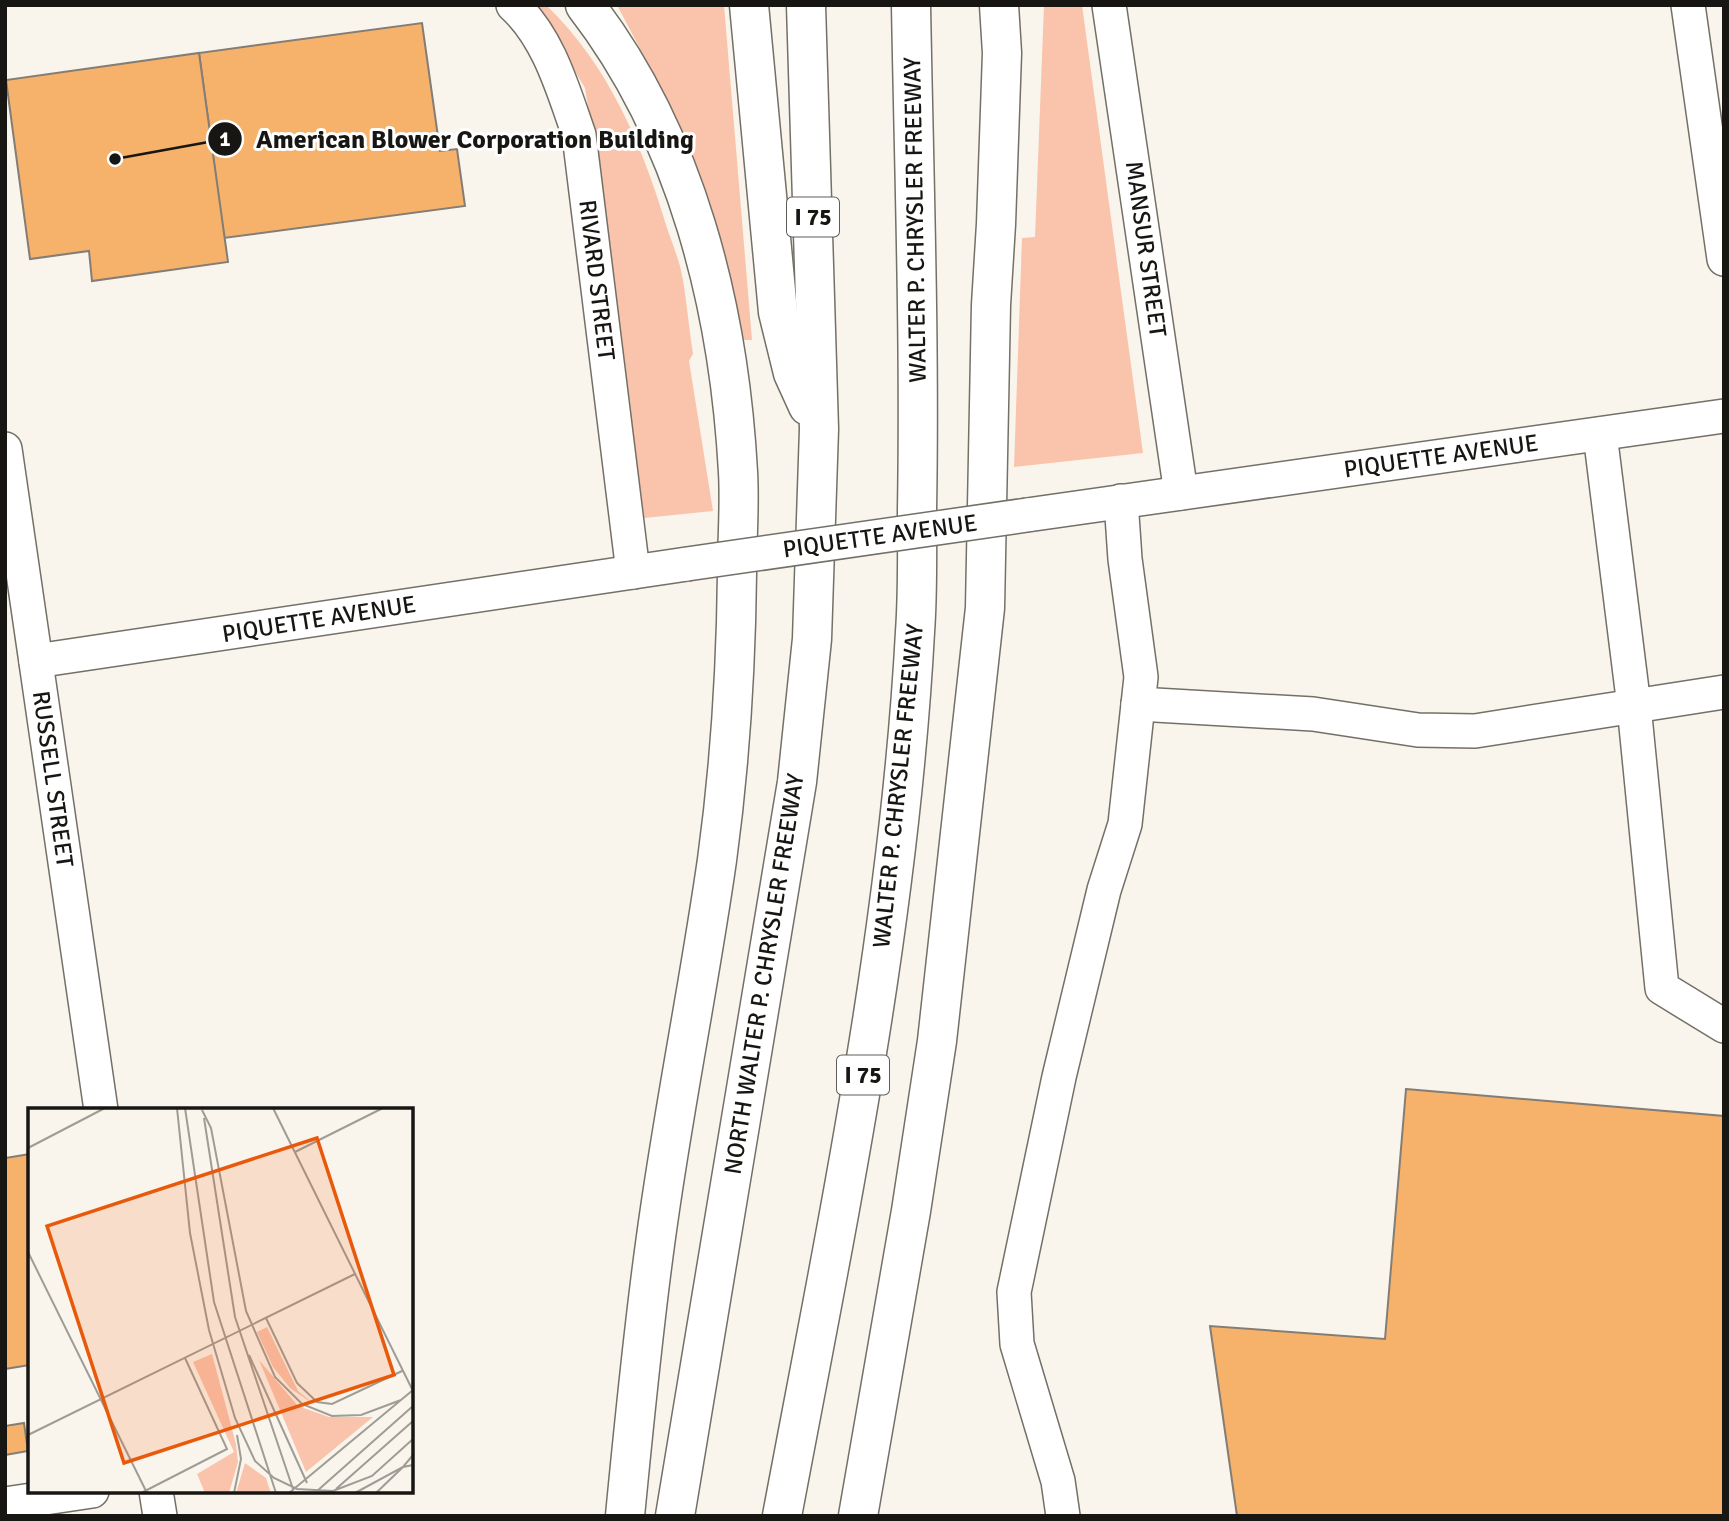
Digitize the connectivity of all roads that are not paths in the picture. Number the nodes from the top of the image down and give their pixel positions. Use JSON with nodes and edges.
{"nodes":[{"id":1,"x":513,"y":5,"type":"edge"},
{"id":2,"x":585,"y":5,"type":"edge"},
{"id":3,"x":749,"y":5,"type":"edge"},
{"id":4,"x":806,"y":5,"type":"edge"},
{"id":5,"x":911,"y":5,"type":"edge"},
{"id":6,"x":999,"y":5,"type":"edge"},
{"id":7,"x":1011,"y":5,"type":"edge"},
{"id":8,"x":1109,"y":5,"type":"edge"},
{"id":9,"x":1688,"y":5,"type":"edge"},
{"id":10,"x":1002,"y":53,"type":"junction"},
{"id":11,"x":1724,"y":260,"type":"edge"},
{"id":12,"x":1724,"y":416,"type":"edge"},
{"id":13,"x":819,"y":429,"type":"junction"},
{"id":14,"x":1600,"y":433,"type":"junction"},
{"id":15,"x":5,"y":449,"type":"edge"},
{"id":16,"x":1181,"y":493,"type":"junction"},
{"id":17,"x":1121,"y":501,"type":"junction"},
{"id":18,"x":633,"y":572,"type":"junction"},
{"id":19,"x":36,"y":661,"type":"junction"},
{"id":20,"x":1724,"y":692,"type":"edge"},
{"id":21,"x":1138,"y":704,"type":"junction"},
{"id":22,"x":1634,"y":706,"type":"junction"},
{"id":23,"x":1724,"y":1027,"type":"edge"},
{"id":24,"x":101,"y":1108,"type":"edge"},
{"id":25,"x":79,"y":1493,"type":"edge"},
{"id":26,"x":156,"y":1493,"type":"edge"},
{"id":27,"x":5,"y":1504,"type":"edge"},
{"id":28,"x":160,"y":1516,"type":"edge"},
{"id":29,"x":625,"y":1516,"type":"edge"},
{"id":30,"x":675,"y":1516,"type":"edge"},
{"id":31,"x":782,"y":1516,"type":"edge"},
{"id":32,"x":858,"y":1516,"type":"edge"},
{"id":33,"x":1063,"y":1516,"type":"edge"}],
"edges":[{"from":1,"to":18,"type":"street","name":"RIVARD STREET"},
{"from":2,"to":29,"type":"highway"},
{"from":3,"to":13,"type":"highway"},
{"from":4,"to":13,"type":"highway","number":"I 75"},
{"from":5,"to":31,"type":"highway","name":"WALTER P. CHRYSLER FREEWAY","number":"I 75"},
{"from":6,"to":10,"type":"highway"},
{"from":7,"to":10,"type":"highway"},
{"from":8,"to":16,"type":"street","name":"MANSUR STREET"},
{"from":9,"to":11,"type":"street"},
{"from":10,"to":32,"type":"highway"},
{"from":12,"to":14,"type":"street","name":"PIQUETTE AVENUE"},
{"from":13,"to":30,"type":"highway","name":"NORTH WALTER P. CHRYSLER FREEWAY","number":"I 75"},
{"from":14,"to":16,"type":"street","name":"PIQUETTE AVENUE"},
{"from":14,"to":22,"type":"street"},
{"from":15,"to":19,"type":"street","name":"RUSSELL STREET"},
{"from":16,"to":17,"type":"street","name":"PIQUETTE AVENUE"},
{"from":17,"to":18,"type":"street","name":"PIQUETTE AVENUE","bridge":true},
{"from":17,"to":21,"type":"street"},
{"from":18,"to":19,"type":"street","name":"PIQUETTE AVENUE"},
{"from":19,"to":24,"type":"street","name":"RUSSELL STREET"},
{"from":20,"to":22,"type":"street"},
{"from":21,"to":22,"type":"street"},
{"from":21,"to":33,"type":"street"},
{"from":22,"to":23,"type":"street"},
{"from":25,"to":27,"type":"street"},
{"from":26,"to":28,"type":"street"}]}
